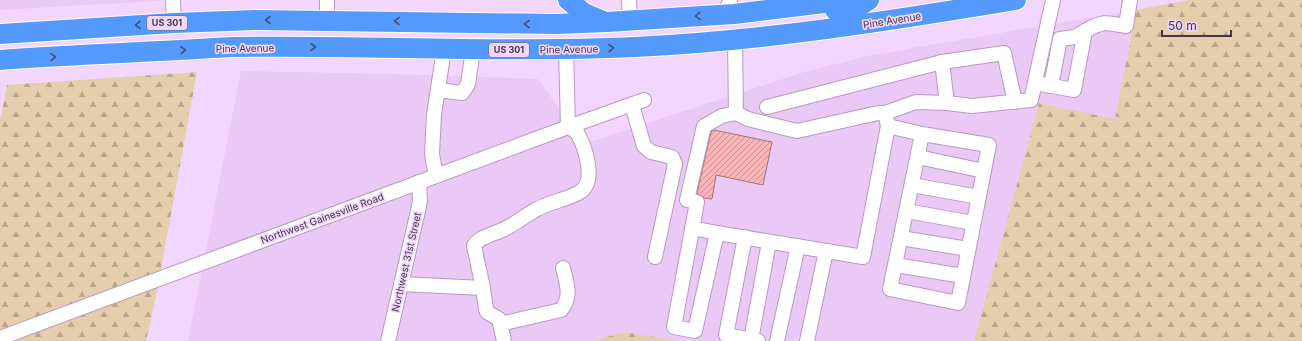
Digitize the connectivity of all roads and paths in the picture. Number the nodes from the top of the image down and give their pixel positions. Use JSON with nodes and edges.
{"nodes":[{"id":1,"x":173,"y":0,"type":"edge"},
{"id":2,"x":327,"y":0,"type":"edge"},
{"id":3,"x":560,"y":0,"type":"edge"},
{"id":4,"x":568,"y":0,"type":"edge"},
{"id":5,"x":629,"y":0,"type":"edge"},
{"id":6,"x":746,"y":0,"type":"edge"},
{"id":7,"x":848,"y":0,"type":"edge"},
{"id":8,"x":869,"y":0,"type":"edge"},
{"id":9,"x":1016,"y":0,"type":"edge"},
{"id":10,"x":1053,"y":0,"type":"edge"},
{"id":11,"x":1130,"y":0,"type":"edge"},
{"id":12,"x":728,"y":7,"type":"edge"},
{"id":13,"x":768,"y":10,"type":"junction"},
{"id":14,"x":327,"y":20,"type":"junction"},
{"id":15,"x":630,"y":21,"type":"junction"},
{"id":16,"x":607,"y":22,"type":"junction"},
{"id":17,"x":174,"y":23,"type":"junction"},
{"id":18,"x":556,"y":24,"type":"junction"},
{"id":19,"x":0,"y":30,"type":"edge"},
{"id":20,"x":1085,"y":31,"type":"junction"},
{"id":21,"x":27,"y":32,"type":"junction"},
{"id":22,"x":0,"y":34,"type":"edge"},
{"id":23,"x":1046,"y":36,"type":"junction"},
{"id":24,"x":1060,"y":39,"type":"junction"},
{"id":25,"x":735,"y":40,"type":"junction"},
{"id":26,"x":637,"y":47,"type":"junction"},
{"id":27,"x":444,"y":50,"type":"junction"},
{"id":28,"x":473,"y":50,"type":"junction"},
{"id":29,"x":566,"y":50,"type":"junction"},
{"id":30,"x":121,"y":53,"type":"junction"},
{"id":31,"x":10,"y":59,"type":"edge"},
{"id":32,"x":942,"y":62,"type":"junction"},
{"id":33,"x":0,"y":71,"type":"edge"},
{"id":34,"x":1035,"y":83,"type":"junction"},
{"id":35,"x":1051,"y":86,"type":"junction"},
{"id":36,"x":438,"y":90,"type":"junction"},
{"id":37,"x":1015,"y":102,"type":"junction"},
{"id":38,"x":947,"y":103,"type":"junction"},
{"id":39,"x":767,"y":107,"type":"dead end"},
{"id":40,"x":736,"y":113,"type":"junction"},
{"id":41,"x":887,"y":120,"type":"junction"},
{"id":42,"x":568,"y":127,"type":"junction"},
{"id":43,"x":922,"y":134,"type":"junction"},
{"id":44,"x":918,"y":158,"type":"junction"},
{"id":45,"x":984,"y":171,"type":"junction"},
{"id":46,"x":436,"y":176,"type":"junction"},
{"id":47,"x":419,"y":182,"type":"junction"},
{"id":48,"x":912,"y":185,"type":"junction"},
{"id":49,"x":979,"y":197,"type":"junction"},
{"id":50,"x":906,"y":211,"type":"junction"},
{"id":51,"x":973,"y":223,"type":"junction"},
{"id":52,"x":692,"y":228,"type":"junction"},
{"id":53,"x":717,"y":233,"type":"junction"},
{"id":54,"x":745,"y":238,"type":"junction"},
{"id":55,"x":901,"y":238,"type":"junction"},
{"id":56,"x":769,"y":242,"type":"junction"},
{"id":57,"x":798,"y":246,"type":"junction"},
{"id":58,"x":968,"y":249,"type":"junction"},
{"id":59,"x":826,"y":251,"type":"junction"},
{"id":60,"x":655,"y":257,"type":"dead end"},
{"id":61,"x":896,"y":265,"type":"junction"},
{"id":62,"x":563,"y":268,"type":"dead end"},
{"id":63,"x":963,"y":276,"type":"junction"},
{"id":64,"x":401,"y":284,"type":"junction"},
{"id":65,"x":483,"y":288,"type":"junction"},
{"id":66,"x":500,"y":324,"type":"junction"},
{"id":67,"x":0,"y":338,"type":"edge"},
{"id":68,"x":754,"y":340,"type":"edge"},
{"id":69,"x":388,"y":341,"type":"edge"},
{"id":70,"x":504,"y":341,"type":"edge"},
{"id":71,"x":777,"y":341,"type":"edge"},
{"id":72,"x":807,"y":341,"type":"edge"}],
"edges":[{"from":1,"to":17,"type":"street"},
{"from":2,"to":14,"type":"street"},
{"from":3,"to":18,"type":"highway"},
{"from":4,"to":16,"type":"highway"},
{"from":5,"to":15,"type":"street"},
{"from":6,"to":13,"type":"street"},
{"from":7,"to":13,"type":"highway","number":"US 301"},
{"from":8,"to":25,"type":"highway"},
{"from":9,"to":25,"type":"highway","name":"Pine Avenue","number":"US 301"},
{"from":10,"to":23,"type":"street"},
{"from":11,"to":20,"type":"street"},
{"from":12,"to":13,"type":"highway","number":"US 301"},
{"from":12,"to":15,"type":"highway","number":"US 301","one_way":true},
{"from":12,"to":26,"type":"highway"},
{"from":14,"to":17,"type":"highway","number":"US 301","one_way":true},
{"from":18,"to":14,"type":"highway","number":"US 301","one_way":true},
{"from":15,"to":16,"type":"highway","number":"US 301"},
{"from":16,"to":18,"type":"highway","number":"US 301"},
{"from":16,"to":29,"type":"highway"},
{"from":17,"to":21,"type":"highway","number":"US 301","one_way":true},
{"from":17,"to":30,"type":"highway"},
{"from":19,"to":21,"type":"street"},
{"from":20,"to":24,"type":"street"},
{"from":20,"to":35,"type":"street"},
{"from":21,"to":22,"type":"highway","number":"US 301"},
{"from":23,"to":24,"type":"street"},
{"from":23,"to":34,"type":"street"},
{"from":24,"to":35,"type":"street"},
{"from":25,"to":26,"type":"highway","name":"Pine Avenue","number":"US 301"},
{"from":25,"to":40,"type":"street"},
{"from":29,"to":26,"type":"highway","name":"Pine Avenue","number":"US 301","one_way":true},
{"from":27,"to":28,"type":"highway","name":"Pine Avenue","number":"US 301"},
{"from":30,"to":27,"type":"highway","name":"Pine Avenue","number":"US 301","one_way":true},
{"from":27,"to":36,"type":"street"},
{"from":28,"to":29,"type":"highway","name":"Pine Avenue","number":"US 301"},
{"from":28,"to":36,"type":"street"},
{"from":29,"to":42,"type":"street"},
{"from":31,"to":30,"type":"highway","name":"Pine Avenue","number":"US 301","one_way":true},
{"from":31,"to":33,"type":"street"},
{"from":32,"to":37,"type":"street"},
{"from":32,"to":38,"type":"street"},
{"from":32,"to":39,"type":"street"},
{"from":34,"to":35,"type":"street"},
{"from":34,"to":37,"type":"street"},
{"from":36,"to":46,"type":"street"},
{"from":37,"to":38,"type":"street"},
{"from":38,"to":41,"type":"street"},
{"from":40,"to":41,"type":"street"},
{"from":40,"to":52,"type":"street"},
{"from":41,"to":43,"type":"street"},
{"from":41,"to":59,"type":"street"},
{"from":42,"to":46,"type":"street","name":"Northwest Gainesville Road"},
{"from":42,"to":60,"type":"street","name":"Northwest Gainesville Road"},
{"from":42,"to":65,"type":"street"},
{"from":43,"to":44,"type":"street"},
{"from":43,"to":45,"type":"street"},
{"from":44,"to":45,"type":"street"},
{"from":44,"to":48,"type":"street"},
{"from":45,"to":49,"type":"street"},
{"from":46,"to":47,"type":"street","name":"Northwest Gainesville Road"},
{"from":47,"to":64,"type":"street","name":"Northwest 31st Street"},
{"from":47,"to":67,"type":"street","name":"Northwest Gainesville Road"},
{"from":48,"to":49,"type":"street"},
{"from":48,"to":50,"type":"street"},
{"from":49,"to":51,"type":"street"},
{"from":50,"to":51,"type":"street"},
{"from":50,"to":55,"type":"street"},
{"from":51,"to":58,"type":"street"},
{"from":52,"to":53,"type":"street"},
{"from":52,"to":53,"type":"street"},
{"from":53,"to":54,"type":"street"},
{"from":54,"to":56,"type":"street"},
{"from":54,"to":68,"type":"street"},
{"from":55,"to":58,"type":"street"},
{"from":55,"to":61,"type":"street"},
{"from":56,"to":57,"type":"street"},
{"from":56,"to":68,"type":"street"},
{"from":57,"to":59,"type":"street"},
{"from":57,"to":71,"type":"street"},
{"from":58,"to":63,"type":"street"},
{"from":59,"to":72,"type":"street"},
{"from":61,"to":63,"type":"street"},
{"from":61,"to":63,"type":"street"},
{"from":62,"to":66,"type":"street"},
{"from":64,"to":65,"type":"street"},
{"from":64,"to":69,"type":"street","name":"Northwest 31st Street"},
{"from":65,"to":66,"type":"street"},
{"from":66,"to":70,"type":"street"}]}
